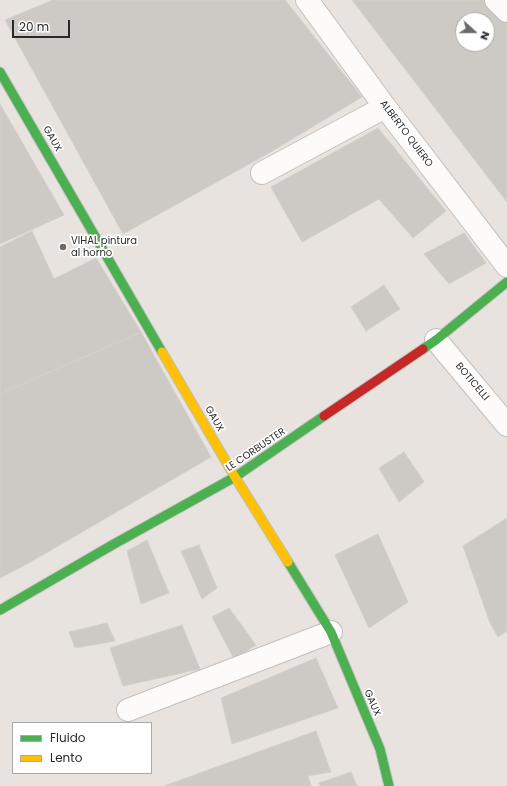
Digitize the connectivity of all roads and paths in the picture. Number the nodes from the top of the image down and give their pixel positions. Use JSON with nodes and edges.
{"nodes":[{"id":1,"x":308,"y":0,"type":"edge"},
{"id":2,"x":496,"y":0,"type":"edge"},
{"id":3,"x":507,"y":12,"type":"edge"},
{"id":4,"x":0,"y":72,"type":"edge"},
{"id":5,"x":385,"y":106,"type":"junction"},
{"id":6,"x":262,"y":173,"type":"dead end"},
{"id":7,"x":507,"y":266,"type":"edge"},
{"id":8,"x":507,"y":282,"type":"edge"},
{"id":9,"x":436,"y":340,"type":"junction"},
{"id":10,"x":507,"y":425,"type":"edge"},
{"id":11,"x":235,"y":477,"type":"junction"},
{"id":12,"x":0,"y":610,"type":"edge"},
{"id":13,"x":331,"y":632,"type":"junction"},
{"id":14,"x":128,"y":710,"type":"dead end"},
{"id":15,"x":389,"y":786,"type":"edge"}],
"edges":[{"from":1,"to":5,"type":"street","name":"ALBERTO QUIERO"},
{"from":2,"to":3,"type":"street"},
{"from":4,"to":11,"type":"street","name":"GAUX"},
{"from":5,"to":6,"type":"street"},
{"from":5,"to":7,"type":"street","name":"ALBERTO QUIERO"},
{"from":8,"to":9,"type":"street","name":"LE CORBUSTER"},
{"from":9,"to":10,"type":"street","name":"BOTICELLI"},
{"from":9,"to":11,"type":"street","name":"LE CORBUSTER"},
{"from":11,"to":12,"type":"street","name":"LE CORBUSTER"},
{"from":11,"to":13,"type":"street","name":"GAUX"},
{"from":13,"to":14,"type":"street"},
{"from":13,"to":15,"type":"street","name":"GAUX"}]}
